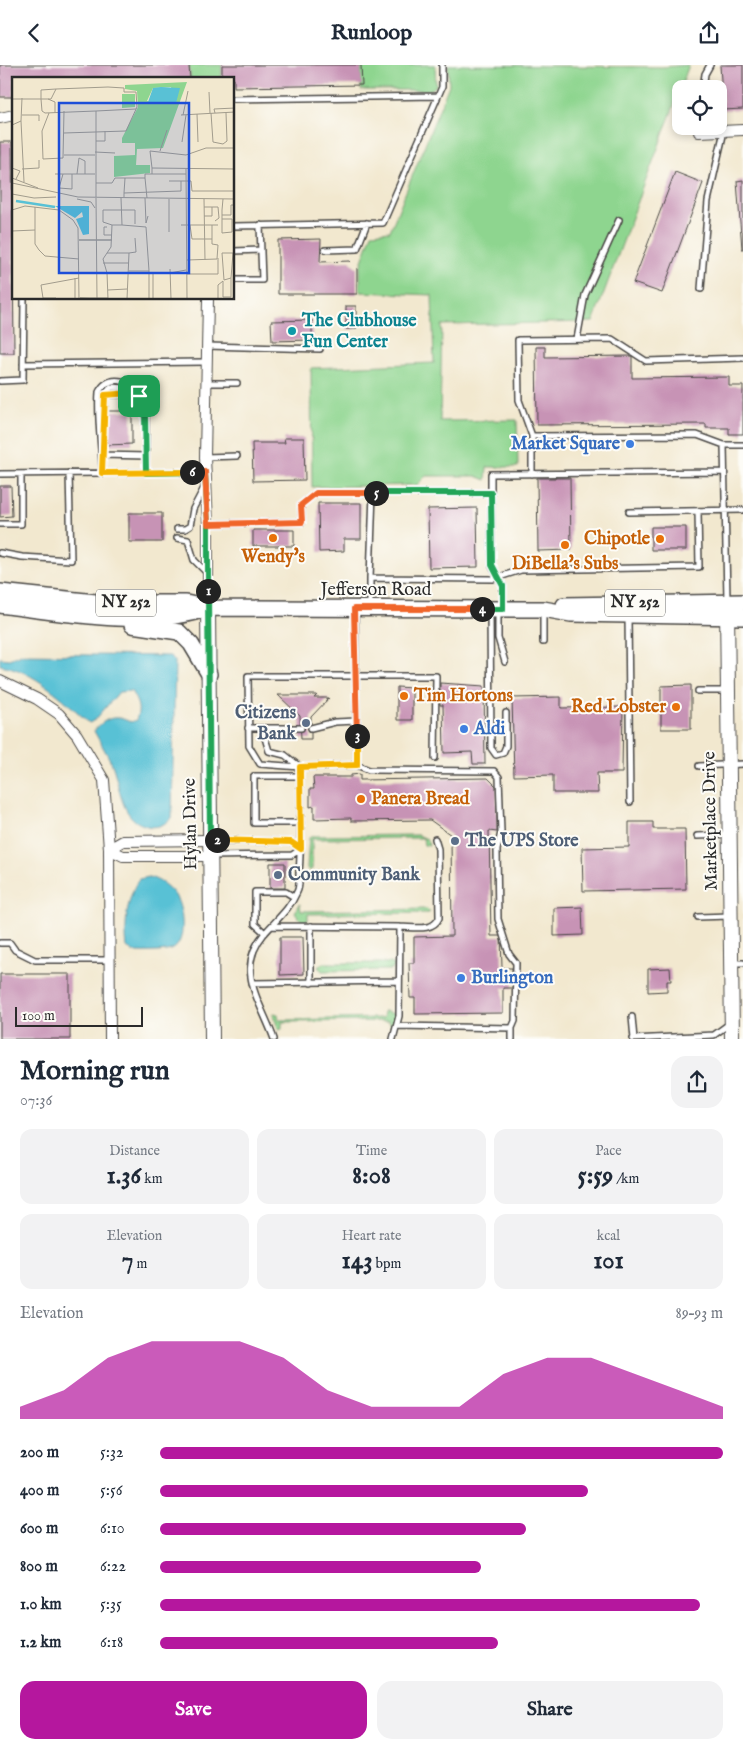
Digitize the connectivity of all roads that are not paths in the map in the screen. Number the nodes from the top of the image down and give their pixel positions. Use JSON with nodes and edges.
{"nodes":[{"id":1,"x":442,"y":65,"type":"edge"},
{"id":2,"x":710,"y":65,"type":"edge"},
{"id":3,"x":704,"y":80,"type":"edge"},
{"id":4,"x":438,"y":96,"type":"junction"},
{"id":5,"x":235,"y":99,"type":"edge"},
{"id":6,"x":743,"y":130,"type":"edge"},
{"id":7,"x":727,"y":131,"type":"edge"},
{"id":8,"x":723,"y":135,"type":"edge"},
{"id":9,"x":619,"y":220,"type":"dead end"},
{"id":10,"x":367,"y":223,"type":"junction"},
{"id":11,"x":260,"y":225,"type":"junction"},
{"id":12,"x":235,"y":226,"type":"edge"},
{"id":13,"x":261,"y":250,"type":"junction"},
{"id":14,"x":325,"y":250,"type":"dead end"},
{"id":15,"x":235,"y":251,"type":"edge"},
{"id":16,"x":235,"y":280,"type":"edge"},
{"id":17,"x":701,"y":289,"type":"dead end"},
{"id":18,"x":24,"y":300,"type":"edge"},
{"id":19,"x":208,"y":300,"type":"edge"},
{"id":20,"x":577,"y":339,"type":"junction"},
{"id":21,"x":207,"y":346,"type":"junction"},
{"id":22,"x":320,"y":349,"type":"dead end"},
{"id":23,"x":743,"y":358,"type":"edge"},
{"id":24,"x":206,"y":362,"type":"junction"},
{"id":25,"x":23,"y":364,"type":"junction"},
{"id":26,"x":0,"y":381,"type":"edge"},
{"id":27,"x":206,"y":383,"type":"junction"},
{"id":28,"x":237,"y":383,"type":"dead end"},
{"id":29,"x":145,"y":412,"type":"junction"},
{"id":30,"x":532,"y":436,"type":"junction"},
{"id":31,"x":724,"y":445,"type":"junction"},
{"id":32,"x":743,"y":445,"type":"edge"},
{"id":33,"x":102,"y":447,"type":"junction"},
{"id":34,"x":102,"y":455,"type":"junction"},
{"id":35,"x":146,"y":456,"type":"junction"},
{"id":36,"x":237,"y":456,"type":"dead end"},
{"id":37,"x":204,"y":457,"type":"junction"},
{"id":38,"x":205,"y":472,"type":"junction"},
{"id":39,"x":724,"y":472,"type":"junction"},
{"id":40,"x":69,"y":473,"type":"junction"},
{"id":41,"x":102,"y":473,"type":"junction"},
{"id":42,"x":146,"y":473,"type":"junction"},
{"id":43,"x":0,"y":474,"type":"edge"},
{"id":44,"x":21,"y":474,"type":"junction"},
{"id":45,"x":532,"y":474,"type":"junction"},
{"id":46,"x":206,"y":486,"type":"junction"},
{"id":47,"x":373,"y":493,"type":"junction"},
{"id":48,"x":491,"y":493,"type":"junction"},
{"id":49,"x":698,"y":511,"type":"junction"},
{"id":50,"x":725,"y":511,"type":"junction"},
{"id":51,"x":743,"y":511,"type":"edge"},
{"id":52,"x":629,"y":512,"type":"dead end"},
{"id":53,"x":0,"y":524,"type":"edge"},
{"id":54,"x":208,"y":524,"type":"junction"},
{"id":55,"x":177,"y":529,"type":"dead end"},
{"id":56,"x":177,"y":538,"type":"dead end"},
{"id":57,"x":0,"y":553,"type":"edge"},
{"id":58,"x":208,"y":575,"type":"junction"},
{"id":59,"x":499,"y":577,"type":"junction"},
{"id":60,"x":370,"y":578,"type":"junction"},
{"id":61,"x":0,"y":592,"type":"edge"},
{"id":62,"x":728,"y":602,"type":"junction"},
{"id":63,"x":743,"y":602,"type":"edge"},
{"id":64,"x":0,"y":605,"type":"edge"},
{"id":65,"x":208,"y":608,"type":"junction"},
{"id":66,"x":354,"y":609,"type":"junction"},
{"id":67,"x":370,"y":609,"type":"junction"},
{"id":68,"x":497,"y":609,"type":"junction"},
{"id":69,"x":543,"y":609,"type":"junction"},
{"id":70,"x":628,"y":615,"type":"junction"},
{"id":71,"x":100,"y":617,"type":"junction"},
{"id":72,"x":728,"y":617,"type":"junction"},
{"id":73,"x":743,"y":617,"type":"edge"},
{"id":74,"x":543,"y":642,"type":"dead end"},
{"id":75,"x":505,"y":662,"type":"dead end"},
{"id":76,"x":209,"y":674,"type":"junction"},
{"id":77,"x":356,"y":675,"type":"junction"},
{"id":78,"x":0,"y":681,"type":"edge"},
{"id":79,"x":698,"y":691,"type":"dead end"},
{"id":80,"x":728,"y":691,"type":"junction"},
{"id":81,"x":506,"y":713,"type":"dead end"},
{"id":82,"x":357,"y":721,"type":"junction"},
{"id":83,"x":248,"y":728,"type":"junction"},
{"id":84,"x":262,"y":728,"type":"junction"},
{"id":85,"x":301,"y":729,"type":"dead end"},
{"id":86,"x":311,"y":729,"type":"dead end"},
{"id":87,"x":435,"y":757,"type":"dead end"},
{"id":88,"x":357,"y":765,"type":"junction"},
{"id":89,"x":736,"y":765,"type":"edge"},
{"id":90,"x":699,"y":766,"type":"dead end"},
{"id":91,"x":300,"y":767,"type":"junction"},
{"id":92,"x":300,"y":776,"type":"junction"},
{"id":93,"x":630,"y":802,"type":"dead end"},
{"id":94,"x":301,"y":823,"type":"junction"},
{"id":95,"x":697,"y":835,"type":"dead end"},
{"id":96,"x":730,"y":835,"type":"junction"},
{"id":97,"x":435,"y":839,"type":"dead end"},
{"id":98,"x":210,"y":840,"type":"junction"},
{"id":99,"x":110,"y":849,"type":"junction"},
{"id":100,"x":301,"y":849,"type":"junction"},
{"id":101,"x":210,"y":856,"type":"junction"},
{"id":102,"x":294,"y":897,"type":"junction"},
{"id":103,"x":698,"y":917,"type":"dead end"},
{"id":104,"x":730,"y":917,"type":"junction"},
{"id":105,"x":272,"y":925,"type":"junction"},
{"id":106,"x":311,"y":926,"type":"junction"},
{"id":107,"x":400,"y":927,"type":"junction"},
{"id":108,"x":265,"y":933,"type":"junction"},
{"id":109,"x":0,"y":943,"type":"edge"},
{"id":110,"x":110,"y":960,"type":"junction"},
{"id":111,"x":737,"y":963,"type":"edge"},
{"id":112,"x":399,"y":981,"type":"junction"},
{"id":113,"x":252,"y":983,"type":"junction"},
{"id":114,"x":311,"y":983,"type":"junction"},
{"id":115,"x":632,"y":1017,"type":"dead end"},
{"id":116,"x":732,"y":1023,"type":"junction"},
{"id":117,"x":396,"y":1026,"type":"junction"},
{"id":118,"x":512,"y":1028,"type":"junction"},
{"id":119,"x":110,"y":1039,"type":"edge"},
{"id":120,"x":212,"y":1039,"type":"edge"},
{"id":121,"x":274,"y":1039,"type":"edge"},
{"id":122,"x":393,"y":1039,"type":"edge"},
{"id":123,"x":512,"y":1039,"type":"edge"},
{"id":124,"x":634,"y":1039,"type":"edge"},
{"id":125,"x":732,"y":1039,"type":"edge"}],
"edges":[{"from":1,"to":4,"type":"lane"},
{"from":2,"to":3,"type":"lane"},
{"from":4,"to":5,"type":"lane"},
{"from":4,"to":10,"type":"lane"},
{"from":6,"to":7,"type":"street"},
{"from":8,"to":17,"type":"lane"},
{"from":9,"to":20,"type":"lane"},
{"from":10,"to":11,"type":"lane"},
{"from":10,"to":14,"type":"lane"},
{"from":11,"to":12,"type":"lane"},
{"from":11,"to":13,"type":"lane"},
{"from":13,"to":15,"type":"lane"},
{"from":13,"to":16,"type":"lane"},
{"from":18,"to":25,"type":"lane"},
{"from":19,"to":21,"type":"street"},
{"from":20,"to":23,"type":"lane"},
{"from":20,"to":30,"type":"lane"},
{"from":21,"to":22,"type":"lane"},
{"from":21,"to":24,"type":"street"},
{"from":24,"to":25,"type":"lane"},
{"from":24,"to":27,"type":"street"},
{"from":25,"to":26,"type":"lane"},
{"from":27,"to":28,"type":"lane"},
{"from":27,"to":37,"type":"street"},
{"from":29,"to":33,"type":"lane"},
{"from":29,"to":33,"type":"lane"},
{"from":29,"to":35,"type":"lane"},
{"from":30,"to":31,"type":"lane"},
{"from":30,"to":45,"type":"lane"},
{"from":31,"to":32,"type":"lane"},
{"from":31,"to":39,"type":"lane"},
{"from":33,"to":34,"type":"lane"},
{"from":34,"to":35,"type":"lane"},
{"from":34,"to":41,"type":"lane"},
{"from":35,"to":42,"type":"lane"},
{"from":36,"to":37,"type":"lane"},
{"from":37,"to":38,"type":"street"},
{"from":38,"to":42,"type":"lane"},
{"from":38,"to":46,"type":"street"},
{"from":39,"to":45,"type":"lane"},
{"from":39,"to":50,"type":"lane"},
{"from":40,"to":41,"type":"lane"},
{"from":40,"to":44,"type":"lane"},
{"from":40,"to":57,"type":"lane"},
{"from":41,"to":42,"type":"lane"},
{"from":43,"to":44,"type":"lane"},
{"from":44,"to":53,"type":"lane"},
{"from":45,"to":48,"type":"lane"},
{"from":46,"to":54,"type":"street"},
{"from":46,"to":55,"type":"lane"},
{"from":47,"to":48,"type":"lane"},
{"from":47,"to":54,"type":"lane"},
{"from":47,"to":60,"type":"lane"},
{"from":48,"to":59,"type":"lane"},
{"from":49,"to":50,"type":"lane"},
{"from":49,"to":52,"type":"lane"},
{"from":49,"to":59,"type":"lane"},
{"from":50,"to":51,"type":"lane"},
{"from":50,"to":62,"type":"lane"},
{"from":54,"to":58,"type":"street"},
{"from":56,"to":58,"type":"lane"},
{"from":58,"to":65,"type":"street"},
{"from":59,"to":60,"type":"lane"},
{"from":59,"to":68,"type":"lane"},
{"from":60,"to":67,"type":"lane"},
{"from":61,"to":65,"type":"main road","name":"Jefferson Road","number":"NY 252"},
{"from":62,"to":63,"type":"main road","name":"Jefferson Road","number":"NY 252"},
{"from":62,"to":69,"type":"main road","name":"Jefferson Road","number":"NY 252"},
{"from":62,"to":72,"type":"street","name":"Marketplace Drive"},
{"from":64,"to":71,"type":"main road","name":"Jefferson Road","number":"NY 252"},
{"from":65,"to":66,"type":"main road","name":"Jefferson Road","number":"NY 252"},
{"from":65,"to":71,"type":"main road","name":"Jefferson Road","number":"NY 252"},
{"from":65,"to":76,"type":"street","name":"Hylan Drive"},
{"from":66,"to":67,"type":"main road","name":"Jefferson Road","number":"NY 252"},
{"from":66,"to":77,"type":"lane"},
{"from":67,"to":68,"type":"main road","name":"Jefferson Road","number":"NY 252"},
{"from":68,"to":69,"type":"main road","name":"Jefferson Road","number":"NY 252"},
{"from":68,"to":75,"type":"lane"},
{"from":68,"to":81,"type":"lane"},
{"from":69,"to":70,"type":"main road","name":"Jefferson Road","number":"NY 252"},
{"from":69,"to":74,"type":"lane"},
{"from":70,"to":72,"type":"main road","name":"Jefferson Road","number":"NY 252"},
{"from":70,"to":93,"type":"lane"},
{"from":71,"to":76,"type":"main road"},
{"from":72,"to":73,"type":"main road","name":"Jefferson Road","number":"NY 252"},
{"from":72,"to":80,"type":"street","name":"Marketplace Drive"},
{"from":76,"to":98,"type":"street","name":"Hylan Drive"},
{"from":77,"to":82,"type":"lane"},
{"from":77,"to":83,"type":"lane"},
{"from":77,"to":87,"type":"lane"},
{"from":78,"to":99,"type":"street"},
{"from":79,"to":80,"type":"lane"},
{"from":80,"to":89,"type":"street","name":"Marketplace Drive"},
{"from":82,"to":86,"type":"lane"},
{"from":82,"to":88,"type":"lane"},
{"from":83,"to":84,"type":"lane"},
{"from":83,"to":91,"type":"lane"},
{"from":84,"to":85,"type":"lane"},
{"from":84,"to":91,"type":"lane"},
{"from":88,"to":91,"type":"lane"},
{"from":88,"to":118,"type":"lane"},
{"from":89,"to":90,"type":"lane"},
{"from":89,"to":96,"type":"street","name":"Marketplace Drive"},
{"from":91,"to":92,"type":"lane"},
{"from":92,"to":94,"type":"lane"},
{"from":92,"to":94,"type":"lane"},
{"from":94,"to":100,"type":"lane"},
{"from":95,"to":96,"type":"lane"},
{"from":96,"to":104,"type":"street","name":"Marketplace Drive"},
{"from":97,"to":107,"type":"lane"},
{"from":98,"to":99,"type":"street"},
{"from":98,"to":100,"type":"lane"},
{"from":98,"to":101,"type":"street","name":"Hylan Drive"},
{"from":99,"to":101,"type":"street"},
{"from":99,"to":110,"type":"street"},
{"from":100,"to":101,"type":"lane"},
{"from":100,"to":102,"type":"lane"},
{"from":101,"to":120,"type":"street","name":"Hylan Drive"},
{"from":102,"to":105,"type":"lane"},
{"from":102,"to":108,"type":"lane"},
{"from":103,"to":104,"type":"lane"},
{"from":104,"to":111,"type":"street","name":"Marketplace Drive"},
{"from":105,"to":106,"type":"lane"},
{"from":105,"to":108,"type":"lane"},
{"from":106,"to":107,"type":"lane"},
{"from":106,"to":114,"type":"lane"},
{"from":107,"to":112,"type":"lane"},
{"from":108,"to":113,"type":"lane"},
{"from":109,"to":110,"type":"lane"},
{"from":110,"to":119,"type":"street"},
{"from":111,"to":116,"type":"street","name":"Marketplace Drive"},
{"from":112,"to":114,"type":"lane"},
{"from":112,"to":117,"type":"lane"},
{"from":113,"to":114,"type":"lane"},
{"from":113,"to":121,"type":"lane"},
{"from":115,"to":124,"type":"lane"},
{"from":116,"to":124,"type":"lane"},
{"from":116,"to":125,"type":"street","name":"Marketplace Drive"},
{"from":117,"to":118,"type":"lane"},
{"from":117,"to":122,"type":"lane"},
{"from":118,"to":123,"type":"lane"}]}
